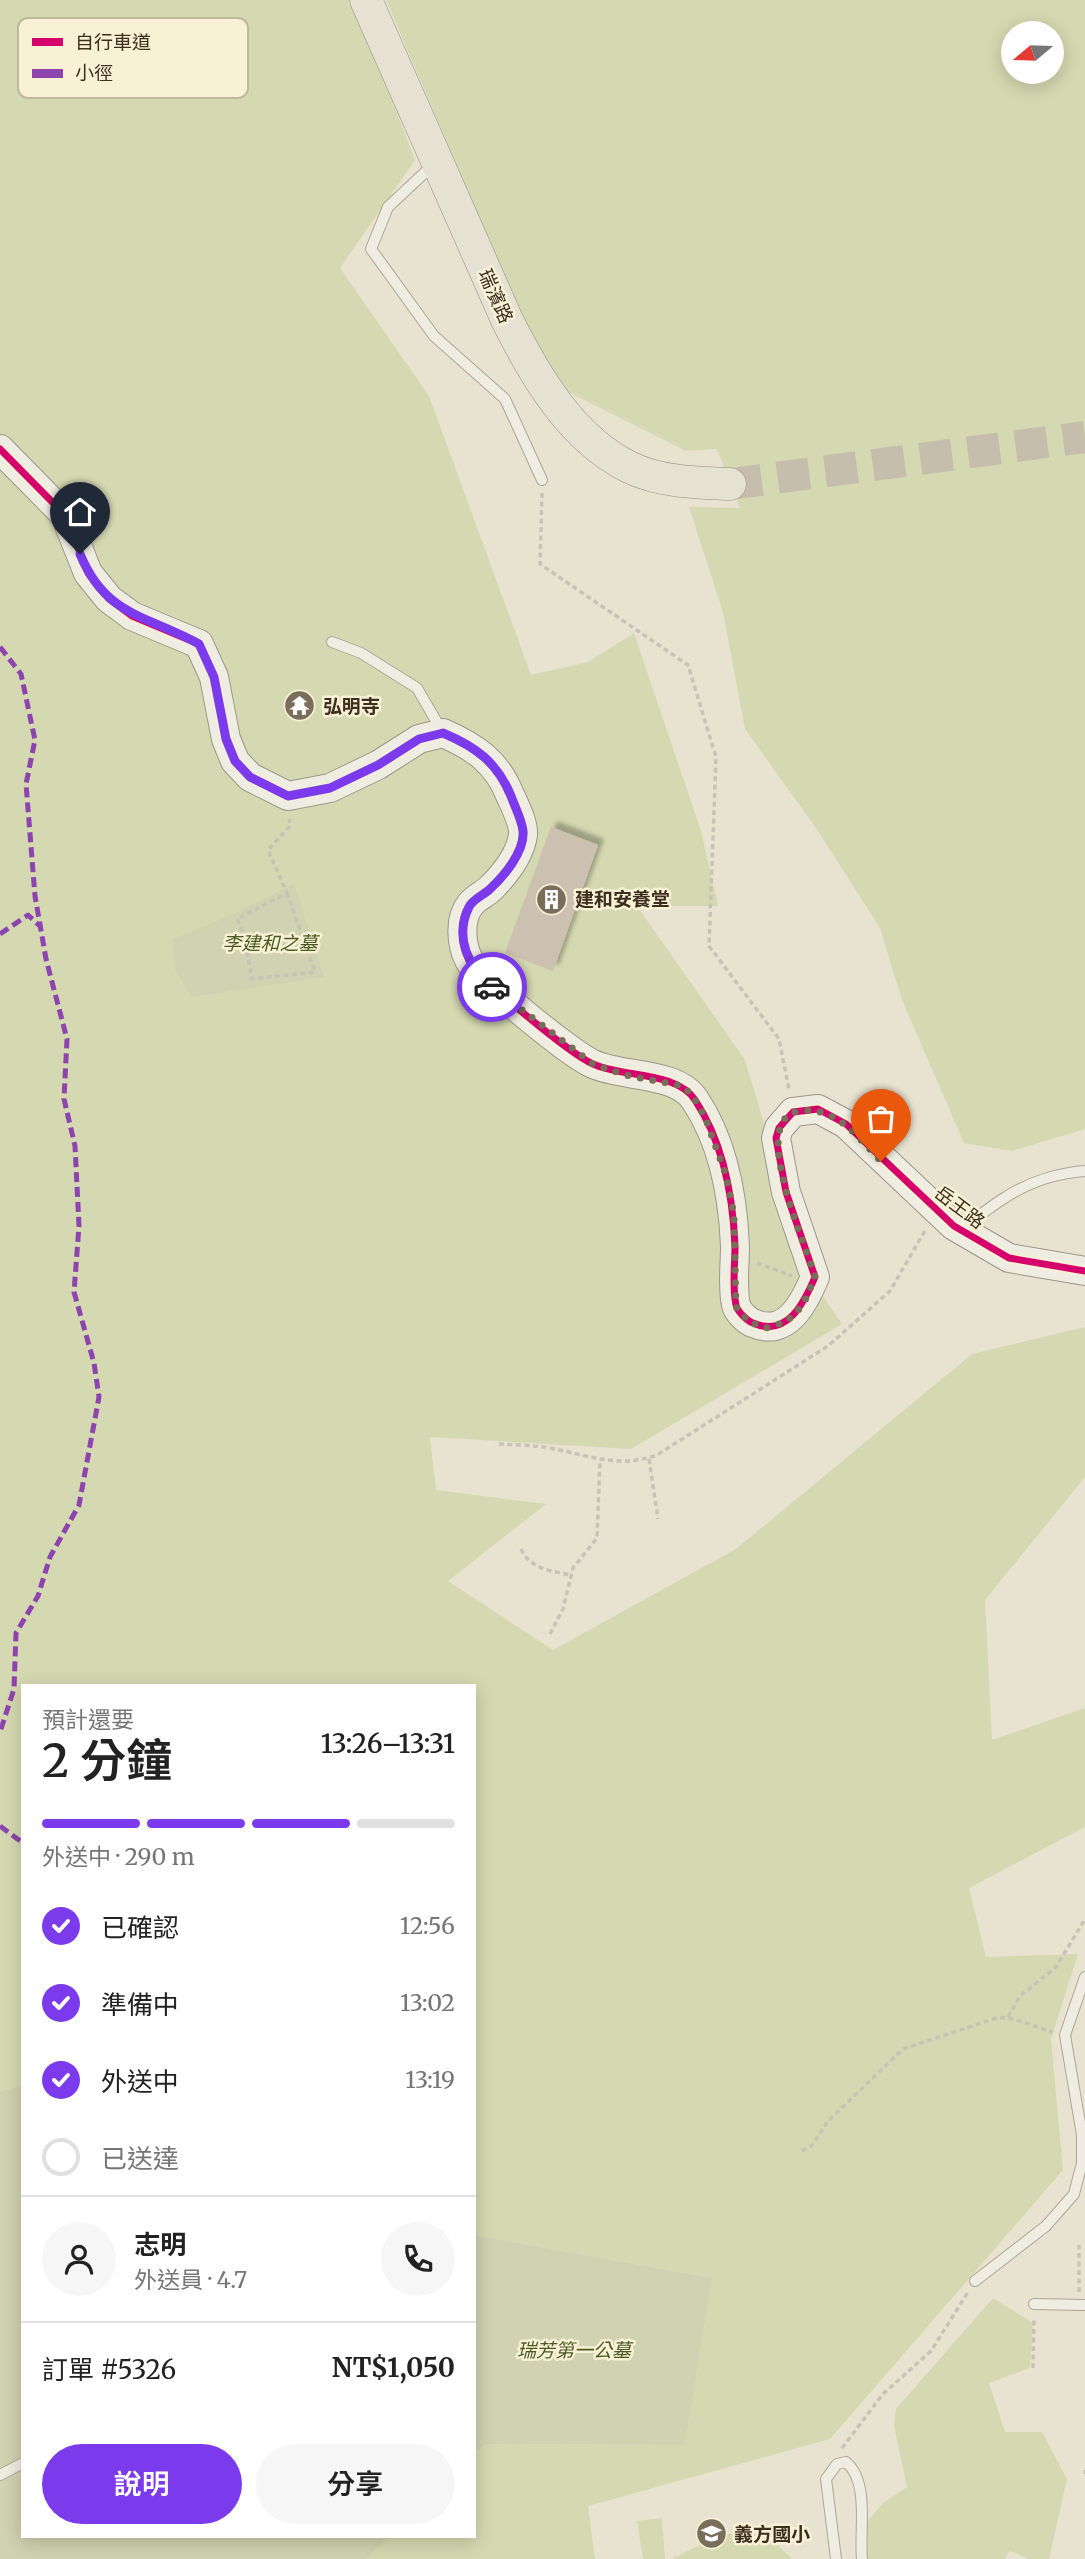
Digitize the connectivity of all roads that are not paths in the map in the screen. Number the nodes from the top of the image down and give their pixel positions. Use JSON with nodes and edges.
{"nodes":[{"id":1,"x":366,"y":0,"type":"edge"},
{"id":2,"x":436,"y":162,"type":"junction"},
{"id":3,"x":0,"y":449,"type":"edge"},
{"id":4,"x":542,"y":480,"type":"road end"},
{"id":5,"x":730,"y":484,"type":"tunnel mouth"},
{"id":6,"x":332,"y":642,"type":"dead end"},
{"id":7,"x":443,"y":733,"type":"junction"},
{"id":8,"x":1085,"y":1171,"type":"edge"},
{"id":9,"x":946,"y":1220,"type":"junction"},
{"id":10,"x":1085,"y":1271,"type":"edge"},
{"id":11,"x":1085,"y":1978,"type":"edge"},
{"id":12,"x":975,"y":2281,"type":"road end"},
{"id":13,"x":1034,"y":2304,"type":"road end"},
{"id":14,"x":1082,"y":2305,"type":"edge"},
{"id":15,"x":21,"y":2464,"type":"edge"},
{"id":16,"x":0,"y":2475,"type":"edge"},
{"id":17,"x":836,"y":2559,"type":"edge"},
{"id":18,"x":862,"y":2559,"type":"edge"}],
"edges":[{"from":1,"to":2,"type":"main road","name":"瑞濱路"},
{"from":2,"to":4,"type":"lane"},
{"from":2,"to":5,"type":"main road","name":"瑞濱路"},
{"from":3,"to":7,"type":"street"},
{"from":6,"to":7,"type":"lane"},
{"from":7,"to":9,"type":"street","name":"岳王路"},
{"from":8,"to":9,"type":"lane"},
{"from":9,"to":10,"type":"street","name":"岳王路"},
{"from":11,"to":12,"type":"lane"},
{"from":13,"to":14,"type":"lane"},
{"from":15,"to":16,"type":"lane"},
{"from":17,"to":18,"type":"lane"}]}
